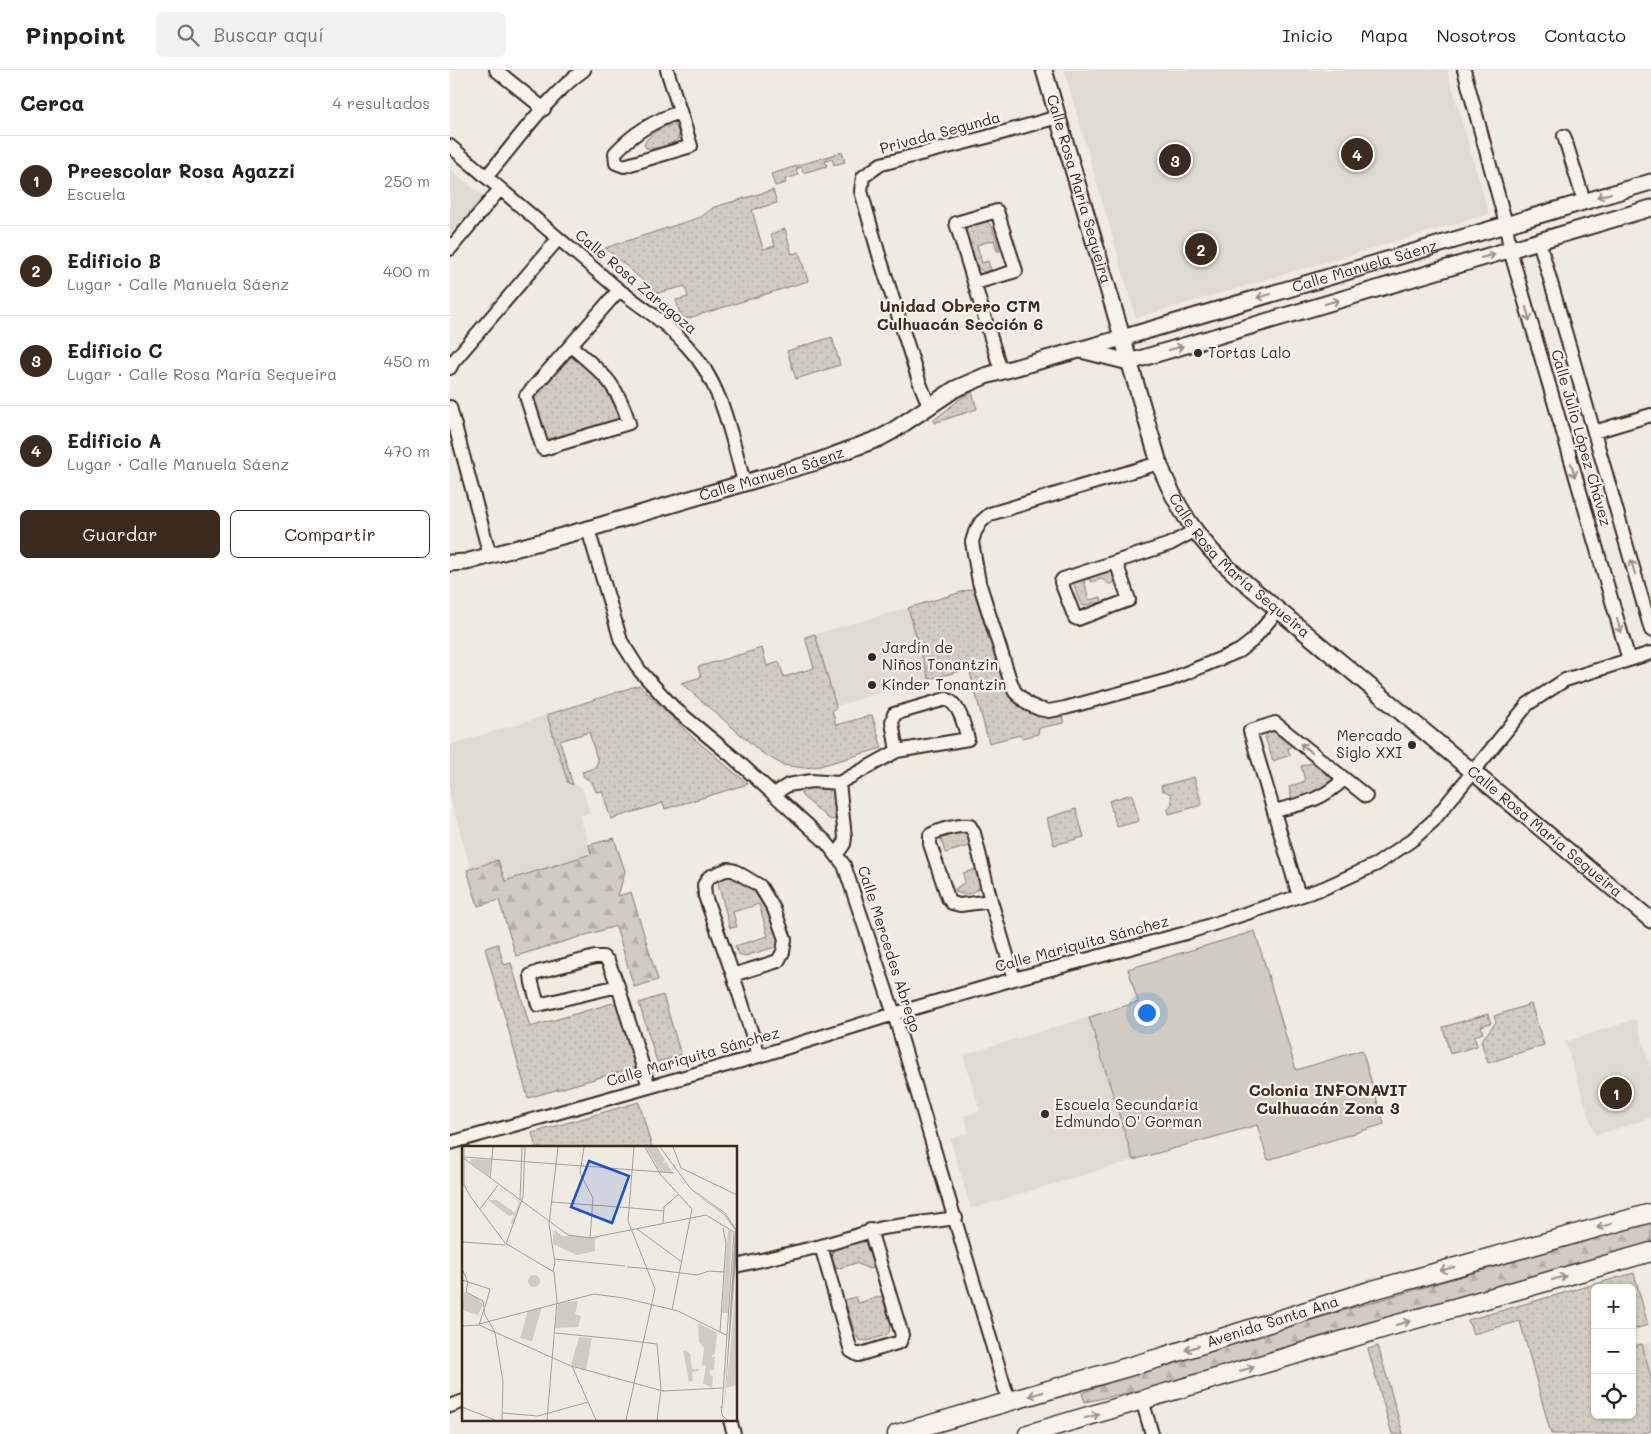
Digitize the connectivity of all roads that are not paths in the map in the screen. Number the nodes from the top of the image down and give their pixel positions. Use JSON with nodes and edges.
{"nodes":[{"id":1,"x":496,"y":70,"type":"edge"},
{"id":2,"x":584,"y":70,"type":"edge"},
{"id":3,"x":668,"y":70,"type":"edge"},
{"id":4,"x":1044,"y":70,"type":"edge"},
{"id":5,"x":1464,"y":70,"type":"edge"},
{"id":6,"x":544,"y":109,"type":"junction"},
{"id":7,"x":680,"y":112,"type":"junction"},
{"id":8,"x":1058,"y":117,"type":"junction"},
{"id":9,"x":1564,"y":136,"type":"dead end"},
{"id":10,"x":450,"y":146,"type":"edge"},
{"id":11,"x":486,"y":178,"type":"junction"},
{"id":12,"x":1651,"y":182,"type":"edge"},
{"id":13,"x":500,"y":190,"type":"junction"},
{"id":14,"x":1584,"y":202,"type":"junction"},
{"id":15,"x":1651,"y":208,"type":"edge"},
{"id":16,"x":1506,"y":224,"type":"junction"},
{"id":17,"x":558,"y":239,"type":"junction"},
{"id":18,"x":1539,"y":242,"type":"junction"},
{"id":19,"x":450,"y":249,"type":"edge"},
{"id":20,"x":1510,"y":250,"type":"junction"},
{"id":21,"x":974,"y":284,"type":"junction"},
{"id":22,"x":619,"y":290,"type":"junction"},
{"id":23,"x":1122,"y":338,"type":"junction"},
{"id":24,"x":571,"y":346,"type":"junction"},
{"id":25,"x":1078,"y":350,"type":"junction"},
{"id":26,"x":1129,"y":362,"type":"junction"},
{"id":27,"x":450,"y":368,"type":"edge"},
{"id":28,"x":1002,"y":371,"type":"junction"},
{"id":29,"x":929,"y":406,"type":"junction"},
{"id":30,"x":450,"y":407,"type":"edge"},
{"id":31,"x":1651,"y":415,"type":"edge"},
{"id":32,"x":1594,"y":432,"type":"junction"},
{"id":33,"x":1159,"y":463,"type":"junction"},
{"id":34,"x":744,"y":482,"type":"junction"},
{"id":35,"x":588,"y":529,"type":"junction"},
{"id":36,"x":1194,"y":530,"type":"junction"},
{"id":37,"x":490,"y":556,"type":"junction"},
{"id":38,"x":1116,"y":562,"type":"junction"},
{"id":39,"x":450,"y":563,"type":"edge"},
{"id":40,"x":1278,"y":610,"type":"junction"},
{"id":41,"x":1651,"y":630,"type":"edge"},
{"id":42,"x":1651,"y":653,"type":"edge"},
{"id":43,"x":1629,"y":660,"type":"junction"},
{"id":44,"x":897,"y":751,"type":"junction"},
{"id":45,"x":1472,"y":771,"type":"junction"},
{"id":46,"x":1344,"y":779,"type":"junction"},
{"id":47,"x":839,"y":783,"type":"junction"},
{"id":48,"x":774,"y":794,"type":"junction"},
{"id":49,"x":1366,"y":796,"type":"dead end"},
{"id":50,"x":1274,"y":811,"type":"junction"},
{"id":51,"x":837,"y":854,"type":"junction"},
{"id":52,"x":1299,"y":896,"type":"junction"},
{"id":53,"x":991,"y":901,"type":"junction"},
{"id":54,"x":1651,"y":920,"type":"edge"},
{"id":55,"x":733,"y":975,"type":"junction"},
{"id":56,"x":1014,"y":979,"type":"junction"},
{"id":57,"x":618,"y":986,"type":"junction"},
{"id":58,"x":894,"y":1014,"type":"junction"},
{"id":59,"x":759,"y":1056,"type":"junction"},
{"id":60,"x":649,"y":1086,"type":"junction"},
{"id":61,"x":450,"y":1143,"type":"edge"},
{"id":62,"x":1651,"y":1213,"type":"edge"},
{"id":63,"x":956,"y":1218,"type":"junction"},
{"id":64,"x":870,"y":1230,"type":"junction"},
{"id":65,"x":821,"y":1246,"type":"junction"},
{"id":66,"x":1651,"y":1252,"type":"edge"},
{"id":67,"x":738,"y":1266,"type":"edge"},
{"id":68,"x":1142,"y":1400,"type":"junction"},
{"id":69,"x":462,"y":1402,"type":"edge"},
{"id":70,"x":1009,"y":1402,"type":"junction"},
{"id":71,"x":450,"y":1406,"type":"edge"},
{"id":72,"x":897,"y":1434,"type":"edge"},
{"id":73,"x":1028,"y":1434,"type":"edge"},
{"id":74,"x":1152,"y":1434,"type":"edge"}],
"edges":[{"from":1,"to":6,"type":"street"},
{"from":2,"to":6,"type":"street"},
{"from":3,"to":7,"type":"street"},
{"from":4,"to":8,"type":"street","name":"Calle Rosa María Sequeira"},
{"from":5,"to":16,"type":"street","name":"Calle Julio López Chávez"},
{"from":6,"to":11,"type":"street"},
{"from":7,"to":7,"type":"street"},
{"from":8,"to":23,"type":"street","name":"Calle Rosa María Sequeira"},
{"from":8,"to":29,"type":"street","name":"Privada Segunda"},
{"from":9,"to":14,"type":"street"},
{"from":10,"to":11,"type":"street","name":"Calle Rosa Zaragoza"},
{"from":11,"to":13,"type":"street","name":"Calle Rosa Zaragoza"},
{"from":12,"to":14,"type":"street","name":"Calle Manuela Sáenz","one_way":true},
{"from":13,"to":17,"type":"street","name":"Calle Rosa Zaragoza"},
{"from":13,"to":19,"type":"street"},
{"from":14,"to":16,"type":"street","name":"Calle Manuela Sáenz"},
{"from":15,"to":18,"type":"street","name":"Calle Manuela Sáenz"},
{"from":16,"to":20,"type":"street","name":"Calle Julio López Chávez"},
{"from":16,"to":23,"type":"street","name":"Calle Manuela Sáenz","one_way":true},
{"from":17,"to":22,"type":"street","name":"Calle Rosa Zaragoza"},
{"from":17,"to":27,"type":"street"},
{"from":18,"to":20,"type":"street","name":"Calle Manuela Sáenz"},
{"from":18,"to":32,"type":"street","name":"Calle Julio López Chávez"},
{"from":26,"to":20,"type":"street","name":"Calle Manuela Sáenz","one_way":true},
{"from":20,"to":43,"type":"street","name":"Calle Julio López Chávez","one_way":true},
{"from":21,"to":21,"type":"street"},
{"from":21,"to":28,"type":"street"},
{"from":22,"to":24,"type":"street"},
{"from":22,"to":34,"type":"street","name":"Calle Rosa Zaragoza"},
{"from":23,"to":25,"type":"street","name":"Calle Manuela Sáenz"},
{"from":23,"to":26,"type":"street","name":"Calle Rosa María Sequeira"},
{"from":24,"to":24,"type":"street"},
{"from":25,"to":26,"type":"street","name":"Calle Manuela Sáenz"},
{"from":25,"to":28,"type":"street","name":"Calle Manuela Sáenz"},
{"from":26,"to":33,"type":"street","name":"Calle Rosa María Sequeira"},
{"from":28,"to":29,"type":"street","name":"Calle Manuela Sáenz"},
{"from":29,"to":34,"type":"street","name":"Calle Manuela Sáenz"},
{"from":30,"to":37,"type":"street"},
{"from":31,"to":32,"type":"street"},
{"from":41,"to":32,"type":"street","name":"Calle Julio López Chávez","one_way":true},
{"from":33,"to":36,"type":"street","name":"Calle Rosa María Sequeira"},
{"from":33,"to":40,"type":"street"},
{"from":34,"to":35,"type":"street","name":"Calle Manuela Sáenz"},
{"from":35,"to":37,"type":"street","name":"Calle Manuela Sáenz"},
{"from":35,"to":48,"type":"street","name":"Calle Mercedes Abrego"},
{"from":36,"to":38,"type":"street"},
{"from":36,"to":40,"type":"street","name":"Calle Rosa María Sequeira"},
{"from":37,"to":39,"type":"street","name":"Calle Manuela Sáenz"},
{"from":38,"to":38,"type":"street"},
{"from":40,"to":45,"type":"street","name":"Calle Rosa María Sequeira"},
{"from":42,"to":43,"type":"street","name":"Calle Mariquita Sánchez"},
{"from":43,"to":45,"type":"street","name":"Calle Mariquita Sánchez"},
{"from":44,"to":44,"type":"street"},
{"from":44,"to":47,"type":"street"},
{"from":45,"to":52,"type":"street","name":"Calle Mariquita Sánchez"},
{"from":45,"to":54,"type":"street","name":"Calle Rosa María Sequeira"},
{"from":46,"to":49,"type":"street"},
{"from":46,"to":50,"type":"street"},
{"from":46,"to":50,"type":"street","one_way":true},
{"from":47,"to":48,"type":"street"},
{"from":47,"to":51,"type":"street"},
{"from":48,"to":51,"type":"street","name":"Calle Mercedes Abrego"},
{"from":50,"to":52,"type":"street"},
{"from":51,"to":58,"type":"street","name":"Calle Mercedes Abrego"},
{"from":52,"to":56,"type":"street","name":"Calle Mariquita Sánchez"},
{"from":53,"to":53,"type":"street"},
{"from":53,"to":56,"type":"street"},
{"from":55,"to":55,"type":"street"},
{"from":55,"to":59,"type":"street"},
{"from":56,"to":58,"type":"street","name":"Calle Mariquita Sánchez"},
{"from":57,"to":57,"type":"street"},
{"from":57,"to":60,"type":"street"},
{"from":58,"to":59,"type":"street","name":"Calle Mariquita Sánchez"},
{"from":58,"to":63,"type":"street","name":"Calle Mercedes Abrego"},
{"from":59,"to":60,"type":"street","name":"Calle Mariquita Sánchez"},
{"from":60,"to":61,"type":"street","name":"Calle Mariquita Sánchez"},
{"from":62,"to":70,"type":"main road","name":"Avenida Santa Ana","one_way":true},
{"from":63,"to":64,"type":"street"},
{"from":63,"to":70,"type":"street","name":"Calle Mercedes Abrego"},
{"from":64,"to":65,"type":"street"},
{"from":64,"to":65,"type":"street"},
{"from":65,"to":67,"type":"street"},
{"from":68,"to":66,"type":"main road","one_way":true},
{"from":73,"to":68,"type":"main road","one_way":true},
{"from":68,"to":74,"type":"street"},
{"from":69,"to":71,"type":"street"},
{"from":70,"to":72,"type":"main road","name":"Avenida Santa Ana"}]}
